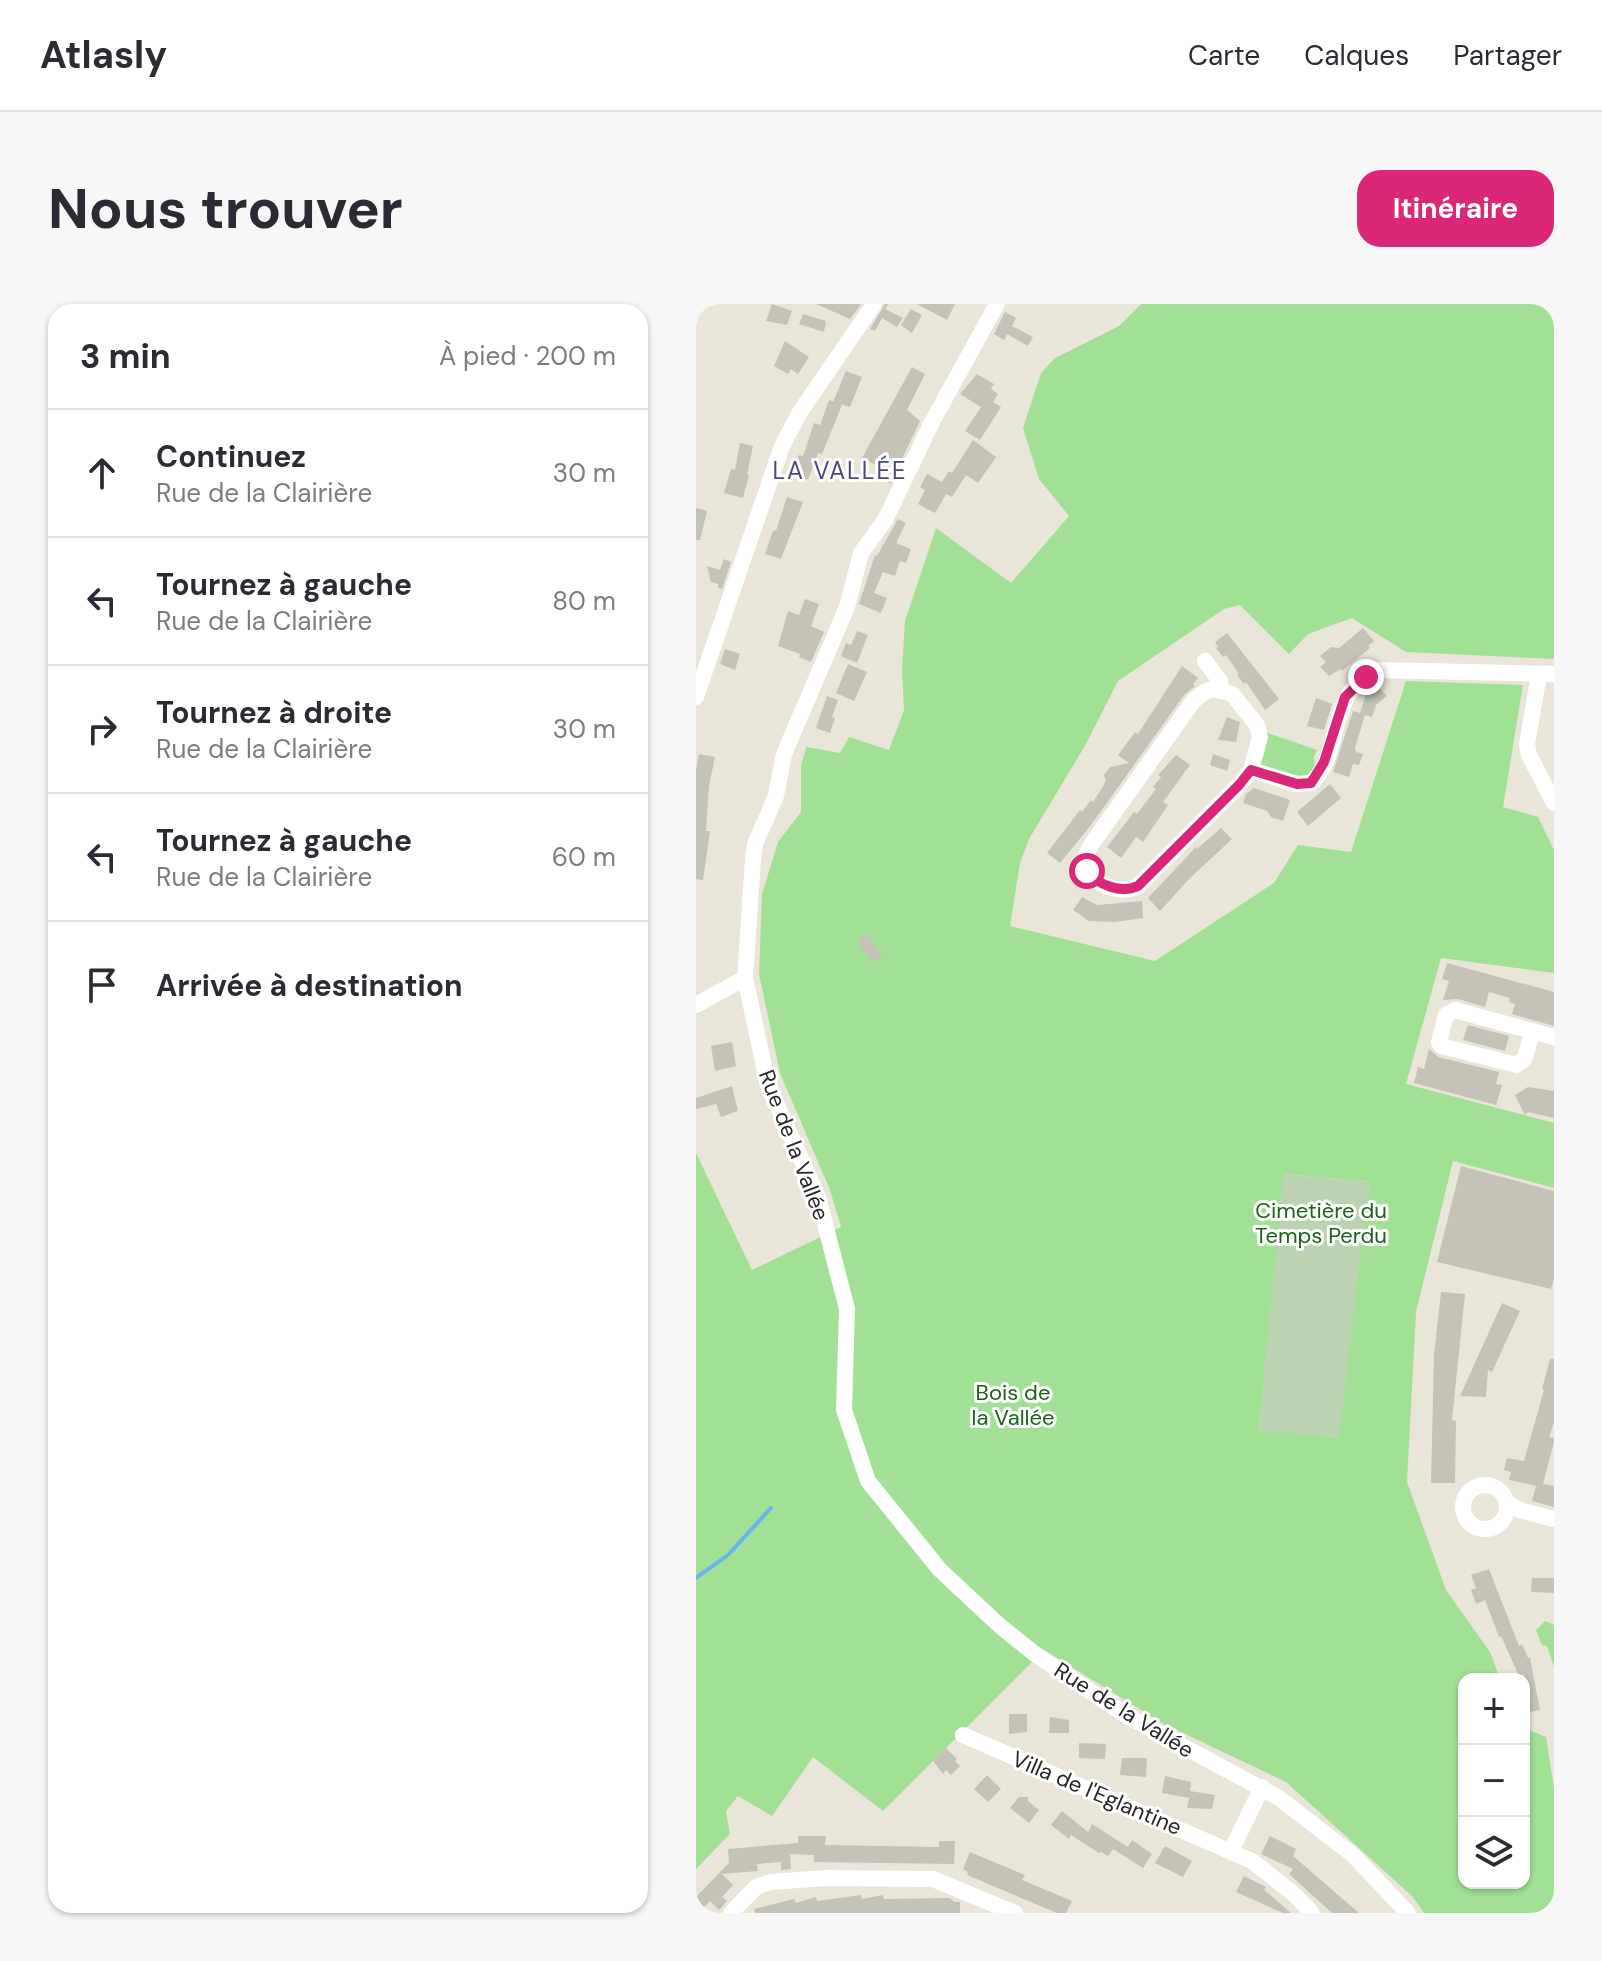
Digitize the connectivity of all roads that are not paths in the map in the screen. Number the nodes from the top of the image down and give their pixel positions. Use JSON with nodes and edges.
{"nodes":[{"id":1,"x":874,"y":304,"type":"edge"},
{"id":2,"x":997,"y":304,"type":"edge"},
{"id":3,"x":1205,"y":661,"type":"dead end"},
{"id":4,"x":1546,"y":674,"type":"edge"},
{"id":5,"x":1221,"y":689,"type":"junction"},
{"id":6,"x":696,"y":697,"type":"edge"},
{"id":7,"x":1251,"y":770,"type":"junction"},
{"id":8,"x":1554,"y":803,"type":"edge"},
{"id":9,"x":745,"y":978,"type":"junction"},
{"id":10,"x":696,"y":1005,"type":"edge"},
{"id":11,"x":1532,"y":1032,"type":"junction"},
{"id":12,"x":1554,"y":1037,"type":"edge"},
{"id":13,"x":1510,"y":1509,"type":"dead end"},
{"id":14,"x":1554,"y":1519,"type":"edge"},
{"id":15,"x":963,"y":1735,"type":"dead end"},
{"id":16,"x":1262,"y":1787,"type":"junction"},
{"id":17,"x":1231,"y":1851,"type":"junction"},
{"id":18,"x":731,"y":1913,"type":"edge"},
{"id":19,"x":1015,"y":1913,"type":"edge"},
{"id":20,"x":1312,"y":1913,"type":"edge"},
{"id":21,"x":1408,"y":1913,"type":"edge"}],
"edges":[{"from":1,"to":6,"type":"street"},
{"from":2,"to":9,"type":"street","name":"Rue de la Vallée"},
{"from":3,"to":5,"type":"street"},
{"from":4,"to":7,"type":"street"},
{"from":4,"to":8,"type":"street"},
{"from":5,"to":7,"type":"street"},
{"from":5,"to":7,"type":"street"},
{"from":9,"to":10,"type":"street"},
{"from":9,"to":16,"type":"street","name":"Rue de la Vallée"},
{"from":11,"to":11,"type":"street"},
{"from":11,"to":12,"type":"street"},
{"from":13,"to":14,"type":"street"},
{"from":15,"to":17,"type":"street","name":"Villa de l'Eglantine"},
{"from":16,"to":17,"type":"street"},
{"from":16,"to":21,"type":"street","name":"Rue de la Vallée"},
{"from":17,"to":20,"type":"street","name":"Villa de l'Eglantine"},
{"from":18,"to":19,"type":"street"}]}
